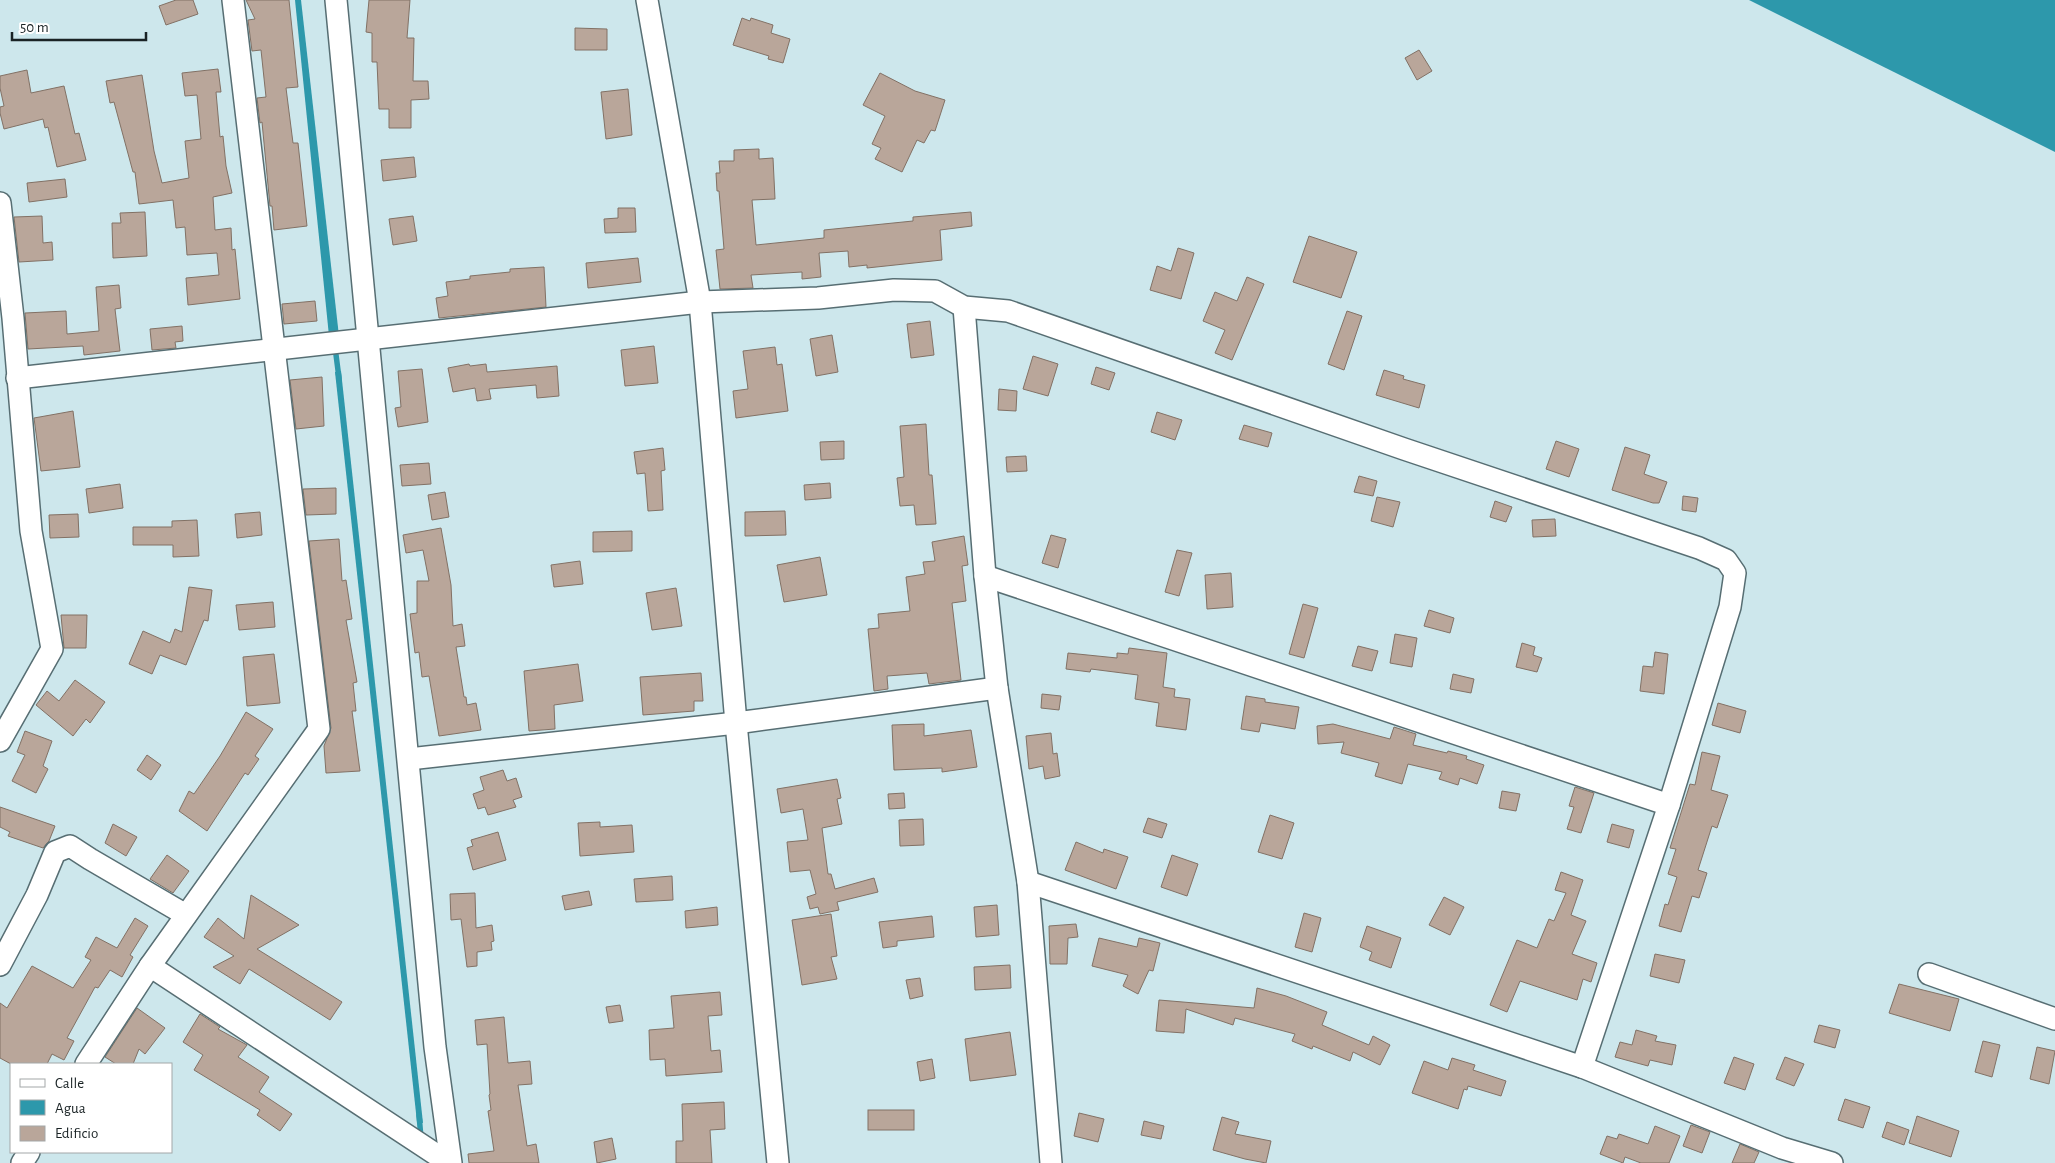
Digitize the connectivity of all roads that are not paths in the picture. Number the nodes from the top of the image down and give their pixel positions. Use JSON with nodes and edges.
{"nodes":[{"id":1,"x":232,"y":0,"type":"edge"},
{"id":2,"x":336,"y":0,"type":"edge"},
{"id":3,"x":647,"y":0,"type":"edge"},
{"id":4,"x":0,"y":203,"type":"edge"},
{"id":5,"x":700,"y":302,"type":"junction"},
{"id":6,"x":964,"y":307,"type":"junction"},
{"id":7,"x":368,"y":338,"type":"junction"},
{"id":8,"x":273,"y":349,"type":"junction"},
{"id":9,"x":17,"y":378,"type":"junction"},
{"id":10,"x":985,"y":576,"type":"junction"},
{"id":11,"x":997,"y":688,"type":"junction"},
{"id":12,"x":736,"y":723,"type":"junction"},
{"id":13,"x":0,"y":740,"type":"edge"},
{"id":14,"x":408,"y":759,"type":"junction"},
{"id":15,"x":1670,"y":805,"type":"junction"},
{"id":16,"x":1028,"y":882,"type":"junction"},
{"id":17,"x":186,"y":915,"type":"junction"},
{"id":18,"x":0,"y":965,"type":"edge"},
{"id":19,"x":150,"y":966,"type":"junction"},
{"id":20,"x":1930,"y":974,"type":"dead end"},
{"id":21,"x":2055,"y":1019,"type":"edge"},
{"id":22,"x":87,"y":1063,"type":"edge"},
{"id":23,"x":1582,"y":1067,"type":"junction"},
{"id":24,"x":1780,"y":1155,"type":"edge"},
{"id":25,"x":450,"y":1163,"type":"edge"},
{"id":26,"x":778,"y":1163,"type":"edge"},
{"id":27,"x":1051,"y":1163,"type":"edge"},
{"id":28,"x":1832,"y":1163,"type":"edge"}],
"edges":[{"from":1,"to":8,"type":"street"},
{"from":2,"to":7,"type":"street"},
{"from":3,"to":5,"type":"street"},
{"from":4,"to":9,"type":"street"},
{"from":5,"to":6,"type":"street"},
{"from":5,"to":7,"type":"street"},
{"from":5,"to":12,"type":"street"},
{"from":6,"to":10,"type":"street"},
{"from":6,"to":15,"type":"street"},
{"from":7,"to":8,"type":"street"},
{"from":7,"to":14,"type":"street"},
{"from":8,"to":9,"type":"street"},
{"from":8,"to":17,"type":"street"},
{"from":9,"to":13,"type":"street"},
{"from":10,"to":11,"type":"street"},
{"from":10,"to":15,"type":"street"},
{"from":11,"to":12,"type":"street"},
{"from":11,"to":16,"type":"street"},
{"from":12,"to":14,"type":"street"},
{"from":12,"to":26,"type":"street"},
{"from":14,"to":25,"type":"street"},
{"from":15,"to":23,"type":"street"},
{"from":16,"to":23,"type":"street"},
{"from":16,"to":27,"type":"street"},
{"from":17,"to":18,"type":"street"},
{"from":17,"to":19,"type":"street"},
{"from":19,"to":22,"type":"street"},
{"from":19,"to":25,"type":"street"},
{"from":20,"to":21,"type":"street"},
{"from":23,"to":24,"type":"street"},
{"from":24,"to":28,"type":"street"}]}
